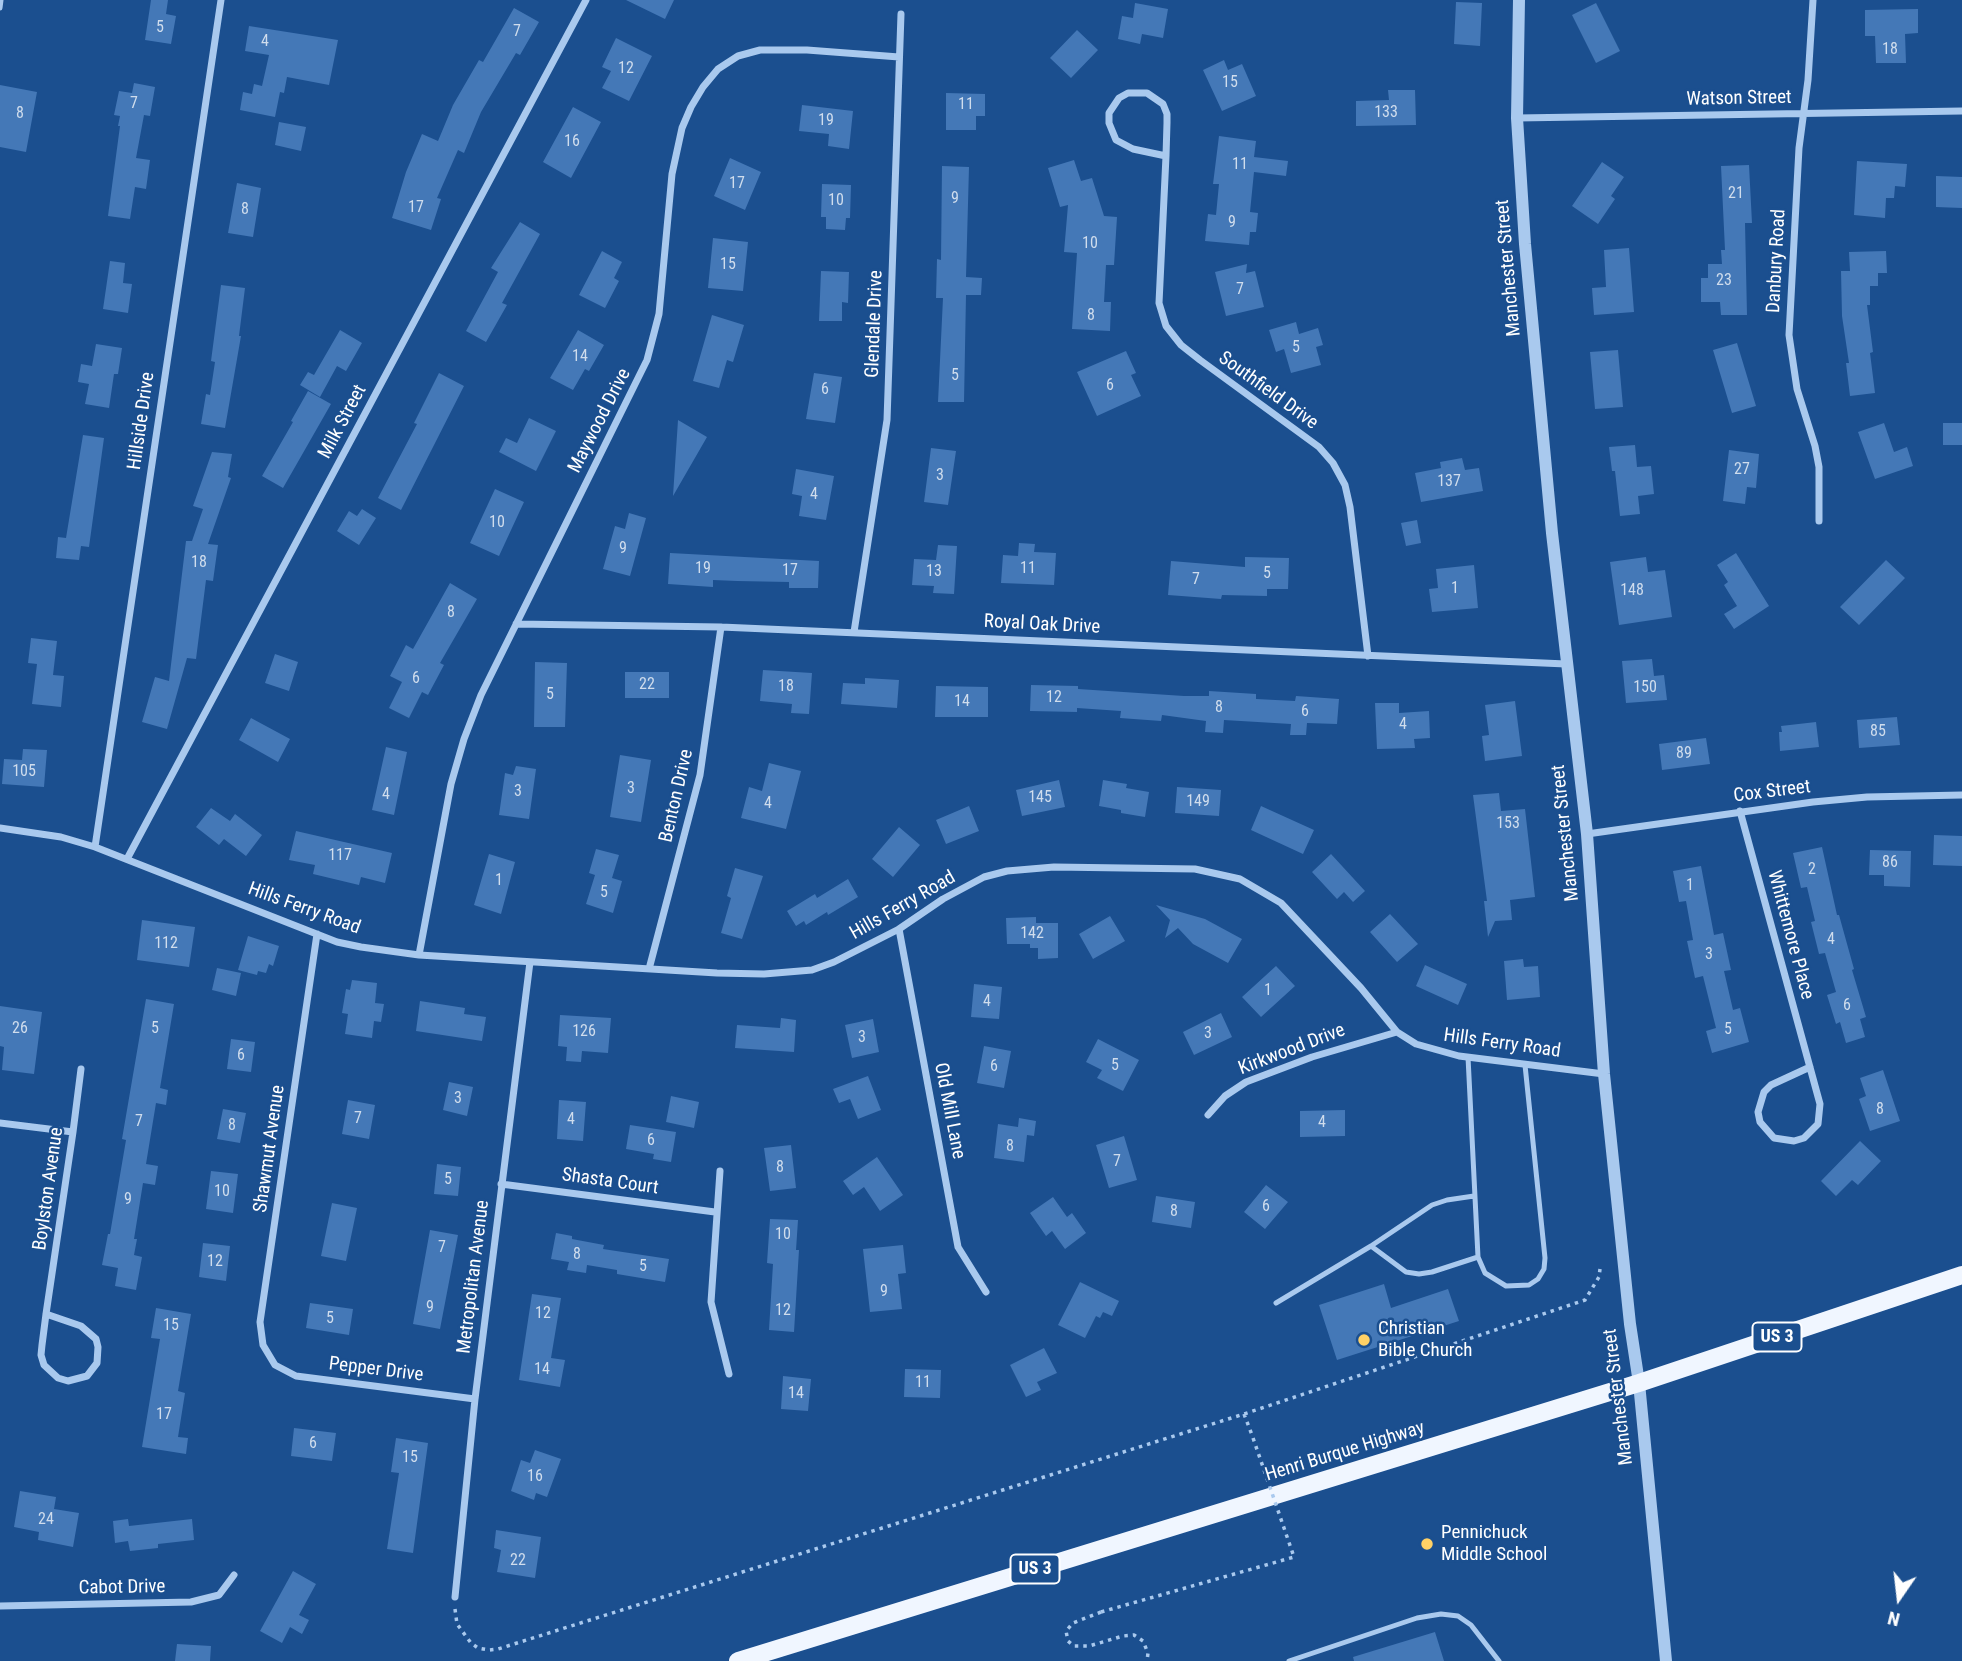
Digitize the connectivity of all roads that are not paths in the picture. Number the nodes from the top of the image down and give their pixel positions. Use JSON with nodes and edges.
{"nodes":[{"id":1,"x":1,"y":0,"type":"edge"},
{"id":2,"x":220,"y":0,"type":"edge"},
{"id":3,"x":586,"y":0,"type":"edge"},
{"id":4,"x":1519,"y":0,"type":"edge"},
{"id":5,"x":1813,"y":0,"type":"edge"},
{"id":6,"x":0,"y":8,"type":"edge"},
{"id":7,"x":901,"y":14,"type":"dead end"},
{"id":8,"x":899,"y":57,"type":"junction"},
{"id":9,"x":1962,"y":111,"type":"edge"},
{"id":10,"x":1803,"y":114,"type":"junction"},
{"id":11,"x":1517,"y":118,"type":"junction"},
{"id":12,"x":1166,"y":156,"type":"junction"},
{"id":13,"x":1819,"y":521,"type":"dead end"},
{"id":14,"x":516,"y":624,"type":"junction"},
{"id":15,"x":721,"y":627,"type":"junction"},
{"id":16,"x":854,"y":632,"type":"junction"},
{"id":17,"x":1368,"y":656,"type":"junction"},
{"id":18,"x":1566,"y":664,"type":"junction"},
{"id":19,"x":1962,"y":795,"type":"edge"},
{"id":20,"x":1740,"y":811,"type":"junction"},
{"id":21,"x":0,"y":828,"type":"edge"},
{"id":22,"x":1587,"y":834,"type":"junction"},
{"id":23,"x":96,"y":846,"type":"junction"},
{"id":24,"x":127,"y":859,"type":"junction"},
{"id":25,"x":899,"y":929,"type":"junction"},
{"id":26,"x":317,"y":934,"type":"junction"},
{"id":27,"x":419,"y":955,"type":"junction"},
{"id":28,"x":530,"y":962,"type":"junction"},
{"id":29,"x":649,"y":969,"type":"junction"},
{"id":30,"x":1397,"y":1032,"type":"junction"},
{"id":31,"x":1468,"y":1058,"type":"junction"},
{"id":32,"x":1525,"y":1065,"type":"junction"},
{"id":33,"x":1810,"y":1068,"type":"junction"},
{"id":34,"x":81,"y":1069,"type":"dead end"},
{"id":35,"x":1604,"y":1074,"type":"junction"},
{"id":36,"x":1208,"y":1115,"type":"dead end"},
{"id":37,"x":0,"y":1123,"type":"edge"},
{"id":38,"x":73,"y":1132,"type":"junction"},
{"id":39,"x":720,"y":1171,"type":"dead end"},
{"id":40,"x":501,"y":1184,"type":"junction"},
{"id":41,"x":1474,"y":1196,"type":"junction"},
{"id":42,"x":715,"y":1212,"type":"junction"},
{"id":43,"x":1371,"y":1246,"type":"junction"},
{"id":44,"x":1478,"y":1257,"type":"junction"},
{"id":45,"x":1962,"y":1275,"type":"edge"},
{"id":46,"x":986,"y":1292,"type":"dead end"},
{"id":47,"x":1276,"y":1303,"type":"dead end"},
{"id":48,"x":47,"y":1314,"type":"junction"},
{"id":49,"x":275,"y":1365,"type":"joint"},
{"id":50,"x":729,"y":1374,"type":"dead end"},
{"id":51,"x":1639,"y":1383,"type":"junction"},
{"id":52,"x":474,"y":1399,"type":"junction"},
{"id":53,"x":234,"y":1575,"type":"dead end"},
{"id":54,"x":455,"y":1597,"type":"road end"},
{"id":55,"x":0,"y":1606,"type":"edge"},
{"id":56,"x":738,"y":1661,"type":"edge"},
{"id":57,"x":1289,"y":1661,"type":"edge"},
{"id":58,"x":1499,"y":1661,"type":"edge"},
{"id":59,"x":1666,"y":1661,"type":"edge"}],
"edges":[{"from":1,"to":6,"type":"lane"},
{"from":2,"to":23,"type":"street","name":"Hillside Drive"},
{"from":3,"to":24,"type":"street","name":"Milk Street"},
{"from":4,"to":11,"type":"street","name":"Manchester Street"},
{"from":5,"to":10,"type":"street","name":"Danbury Road"},
{"from":7,"to":8,"type":"street","name":"Glendale Drive"},
{"from":8,"to":14,"type":"street","name":"Maywood Drive"},
{"from":8,"to":16,"type":"street","name":"Glendale Drive"},
{"from":9,"to":10,"type":"street","name":"Watson Street"},
{"from":10,"to":11,"type":"street","name":"Watson Street"},
{"from":10,"to":13,"type":"street","name":"Danbury Road"},
{"from":11,"to":18,"type":"street","name":"Manchester Street"},
{"from":12,"to":12,"type":"street","name":"Southfield Drive"},
{"from":12,"to":17,"type":"street","name":"Southfield Drive"},
{"from":14,"to":15,"type":"street","name":"Royal Oak Drive"},
{"from":14,"to":27,"type":"street","name":"Maywood Drive"},
{"from":15,"to":16,"type":"street","name":"Royal Oak Drive"},
{"from":15,"to":29,"type":"street","name":"Benton Drive"},
{"from":16,"to":17,"type":"street","name":"Royal Oak Drive"},
{"from":17,"to":18,"type":"street","name":"Royal Oak Drive"},
{"from":18,"to":22,"type":"street","name":"Manchester Street"},
{"from":19,"to":20,"type":"street","name":"Cox Street"},
{"from":20,"to":22,"type":"street","name":"Cox Street"},
{"from":20,"to":33,"type":"street","name":"Whittemore Place"},
{"from":21,"to":23,"type":"street","name":"Hills Ferry Road"},
{"from":22,"to":35,"type":"street","name":"Manchester Street"},
{"from":23,"to":24,"type":"street","name":"Hills Ferry Road"},
{"from":24,"to":26,"type":"street","name":"Hills Ferry Road"},
{"from":25,"to":29,"type":"street","name":"Hills Ferry Road"},
{"from":25,"to":30,"type":"street","name":"Hills Ferry Road"},
{"from":25,"to":46,"type":"street","name":"Old Mill Lane"},
{"from":26,"to":27,"type":"street","name":"Hills Ferry Road"},
{"from":26,"to":49,"type":"street","name":"Shawmut Avenue"},
{"from":27,"to":28,"type":"street","name":"Hills Ferry Road"},
{"from":28,"to":29,"type":"street","name":"Hills Ferry Road"},
{"from":28,"to":40,"type":"street","name":"Metropolitan Avenue"},
{"from":30,"to":31,"type":"street","name":"Hills Ferry Road"},
{"from":30,"to":36,"type":"street","name":"Kirkwood Drive"},
{"from":31,"to":32,"type":"street","name":"Hills Ferry Road"},
{"from":31,"to":41,"type":"lane"},
{"from":32,"to":35,"type":"street","name":"Hills Ferry Road"},
{"from":32,"to":44,"type":"lane"},
{"from":33,"to":33,"type":"street","name":"Whittemore Place"},
{"from":34,"to":38,"type":"street","name":"Boylston Avenue"},
{"from":35,"to":51,"type":"street","name":"Manchester Street"},
{"from":37,"to":38,"type":"street"},
{"from":38,"to":48,"type":"street","name":"Boylston Avenue"},
{"from":39,"to":42,"type":"street"},
{"from":40,"to":42,"type":"street","name":"Shasta Court"},
{"from":40,"to":52,"type":"street","name":"Metropolitan Avenue"},
{"from":41,"to":43,"type":"lane"},
{"from":41,"to":44,"type":"lane"},
{"from":42,"to":50,"type":"street"},
{"from":43,"to":44,"type":"lane"},
{"from":43,"to":47,"type":"lane"},
{"from":45,"to":51,"type":"main road","name":"Henri Burque Highway","number":"US 3"},
{"from":48,"to":48,"type":"street","name":"Boylston Avenue"},
{"from":49,"to":52,"type":"street","name":"Pepper Drive"},
{"from":51,"to":56,"type":"main road","name":"Henri Burque Highway","number":"US 3"},
{"from":51,"to":59,"type":"street","name":"Manchester Street"},
{"from":52,"to":54,"type":"street","name":"Metropolitan Avenue"},
{"from":53,"to":55,"type":"street","name":"Cabot Drive"},
{"from":57,"to":58,"type":"lane"}]}
